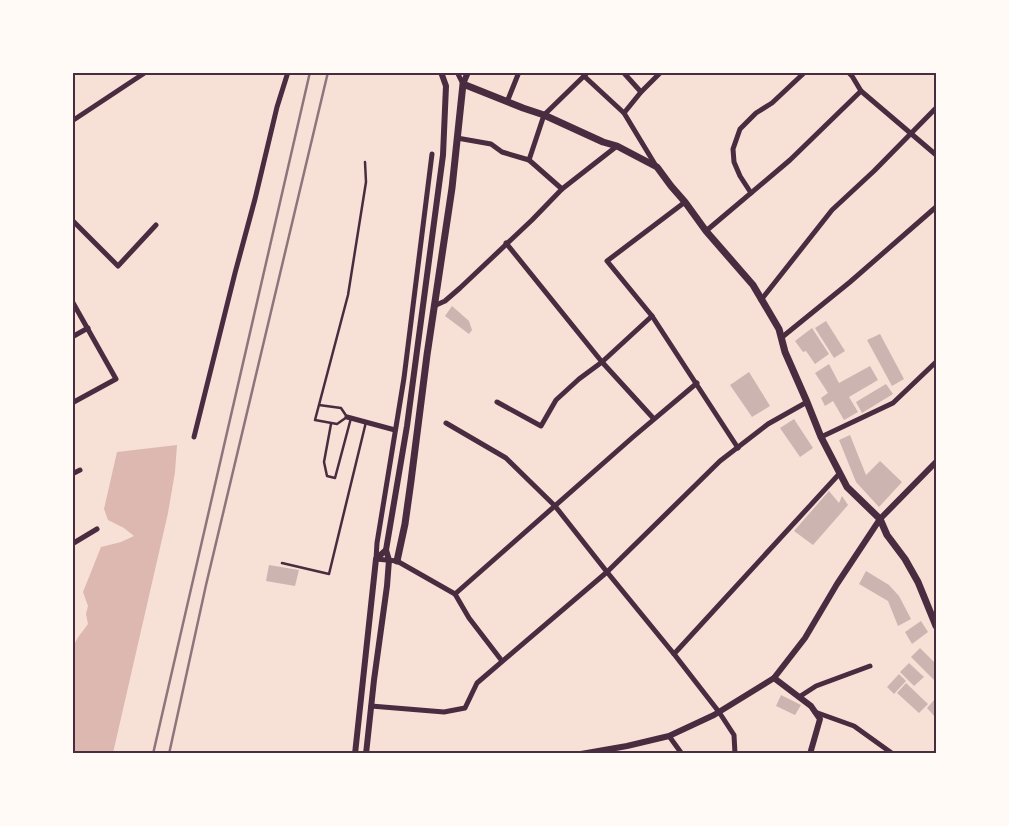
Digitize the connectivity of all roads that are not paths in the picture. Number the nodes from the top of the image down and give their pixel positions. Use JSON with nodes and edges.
{"nodes":[{"id":1,"x":146,"y":72,"type":"edge"},
{"id":2,"x":288,"y":72,"type":"edge"},
{"id":3,"x":441,"y":72,"type":"edge"},
{"id":4,"x":457,"y":72,"type":"edge"},
{"id":5,"x":468,"y":72,"type":"edge"},
{"id":6,"x":520,"y":72,"type":"edge"},
{"id":7,"x":623,"y":72,"type":"edge"},
{"id":8,"x":661,"y":72,"type":"edge"},
{"id":9,"x":805,"y":72,"type":"edge"},
{"id":10,"x":850,"y":73,"type":"edge"},
{"id":11,"x":586,"y":74,"type":"edge"},
{"id":12,"x":463,"y":84,"type":"junction"},
{"id":13,"x":862,"y":91,"type":"junction"},
{"id":14,"x":641,"y":92,"type":"junction"},
{"id":15,"x":507,"y":102,"type":"junction"},
{"id":16,"x":936,"y":108,"type":"edge"},
{"id":17,"x":624,"y":113,"type":"junction"},
{"id":18,"x":544,"y":115,"type":"junction"},
{"id":19,"x":72,"y":121,"type":"edge"},
{"id":20,"x":911,"y":134,"type":"junction"},
{"id":21,"x":457,"y":138,"type":"junction"},
{"id":22,"x":617,"y":146,"type":"junction"},
{"id":23,"x":432,"y":154,"type":"dead end"},
{"id":24,"x":936,"y":154,"type":"edge"},
{"id":25,"x":529,"y":160,"type":"junction"},
{"id":26,"x":365,"y":162,"type":"dead end"},
{"id":27,"x":657,"y":166,"type":"junction"},
{"id":28,"x":562,"y":189,"type":"junction"},
{"id":29,"x":751,"y":193,"type":"junction"},
{"id":30,"x":685,"y":202,"type":"junction"},
{"id":31,"x":936,"y":207,"type":"edge"},
{"id":32,"x":72,"y":220,"type":"edge"},
{"id":33,"x":156,"y":225,"type":"dead end"},
{"id":34,"x":706,"y":231,"type":"junction"},
{"id":35,"x":506,"y":243,"type":"junction"},
{"id":36,"x":762,"y":300,"type":"junction"},
{"id":37,"x":72,"y":301,"type":"edge"},
{"id":38,"x":434,"y":306,"type":"junction"},
{"id":39,"x":652,"y":316,"type":"junction"},
{"id":40,"x":88,"y":328,"type":"junction"},
{"id":41,"x":72,"y":337,"type":"edge"},
{"id":42,"x":781,"y":338,"type":"junction"},
{"id":43,"x":602,"y":362,"type":"junction"},
{"id":44,"x":936,"y":362,"type":"edge"},
{"id":45,"x":696,"y":383,"type":"junction"},
{"id":46,"x":497,"y":402,"type":"dead end"},
{"id":47,"x":808,"y":402,"type":"junction"},
{"id":48,"x":72,"y":403,"type":"edge"},
{"id":49,"x":319,"y":405,"type":"junction"},
{"id":50,"x":349,"y":418,"type":"junction"},
{"id":51,"x":654,"y":419,"type":"junction"},
{"id":52,"x":366,"y":422,"type":"junction"},
{"id":53,"x":331,"y":423,"type":"junction"},
{"id":54,"x":446,"y":423,"type":"dead end"},
{"id":55,"x":395,"y":430,"type":"junction"},
{"id":56,"x":821,"y":437,"type":"junction"},
{"id":57,"x":194,"y":438,"type":"dead end"},
{"id":58,"x":738,"y":448,"type":"junction"},
{"id":59,"x":936,"y":462,"type":"edge"},
{"id":60,"x":80,"y":470,"type":"dead end"},
{"id":61,"x":72,"y":474,"type":"edge"},
{"id":62,"x":840,"y":474,"type":"junction"},
{"id":63,"x":555,"y":506,"type":"junction"},
{"id":64,"x":880,"y":519,"type":"junction"},
{"id":65,"x":97,"y":529,"type":"dead end"},
{"id":66,"x":72,"y":544,"type":"edge"},
{"id":67,"x":386,"y":550,"type":"junction"},
{"id":68,"x":376,"y":558,"type":"junction"},
{"id":69,"x":393,"y":561,"type":"junction"},
{"id":70,"x":282,"y":563,"type":"dead end"},
{"id":71,"x":607,"y":572,"type":"junction"},
{"id":72,"x":454,"y":594,"type":"junction"},
{"id":73,"x":936,"y":623,"type":"edge"},
{"id":74,"x":674,"y":654,"type":"junction"},
{"id":75,"x":502,"y":661,"type":"junction"},
{"id":76,"x":870,"y":666,"type":"dead end"},
{"id":77,"x":774,"y":678,"type":"junction"},
{"id":78,"x":799,"y":697,"type":"junction"},
{"id":79,"x":371,"y":706,"type":"junction"},
{"id":80,"x":719,"y":712,"type":"junction"},
{"id":81,"x":815,"y":712,"type":"junction"},
{"id":82,"x":669,"y":736,"type":"junction"},
{"id":83,"x":615,"y":751,"type":"edge"},
{"id":84,"x":355,"y":754,"type":"edge"},
{"id":85,"x":366,"y":754,"type":"edge"},
{"id":86,"x":581,"y":754,"type":"edge"},
{"id":87,"x":682,"y":754,"type":"edge"},
{"id":88,"x":735,"y":754,"type":"edge"},
{"id":89,"x":810,"y":754,"type":"edge"},
{"id":90,"x":894,"y":754,"type":"edge"}],
"edges":[{"from":1,"to":19,"type":"street"},
{"from":2,"to":57,"type":"street"},
{"from":3,"to":67,"type":"street"},
{"from":4,"to":12,"type":"street"},
{"from":5,"to":12,"type":"street"},
{"from":6,"to":15,"type":"street"},
{"from":7,"to":14,"type":"street"},
{"from":8,"to":14,"type":"street"},
{"from":9,"to":29,"type":"street"},
{"from":10,"to":13,"type":"street"},
{"from":11,"to":17,"type":"street"},
{"from":11,"to":18,"type":"street"},
{"from":12,"to":15,"type":"main road"},
{"from":12,"to":21,"type":"main road"},
{"from":13,"to":20,"type":"street"},
{"from":13,"to":29,"type":"street"},
{"from":14,"to":17,"type":"street"},
{"from":15,"to":18,"type":"main road"},
{"from":16,"to":20,"type":"street"},
{"from":17,"to":27,"type":"street"},
{"from":18,"to":22,"type":"main road"},
{"from":18,"to":25,"type":"street"},
{"from":20,"to":24,"type":"street"},
{"from":20,"to":36,"type":"street"},
{"from":21,"to":25,"type":"street"},
{"from":21,"to":38,"type":"main road"},
{"from":22,"to":27,"type":"main road"},
{"from":22,"to":28,"type":"street"},
{"from":23,"to":55,"type":"street"},
{"from":25,"to":28,"type":"street"},
{"from":26,"to":49,"type":"lane"},
{"from":27,"to":30,"type":"main road"},
{"from":28,"to":35,"type":"street"},
{"from":29,"to":34,"type":"street"},
{"from":30,"to":34,"type":"main road"},
{"from":30,"to":39,"type":"street"},
{"from":31,"to":42,"type":"street"},
{"from":32,"to":33,"type":"street"},
{"from":34,"to":36,"type":"main road"},
{"from":35,"to":38,"type":"street"},
{"from":35,"to":43,"type":"street"},
{"from":36,"to":42,"type":"main road"},
{"from":37,"to":40,"type":"street"},
{"from":38,"to":69,"type":"main road"},
{"from":39,"to":43,"type":"street"},
{"from":39,"to":45,"type":"street"},
{"from":40,"to":41,"type":"street"},
{"from":40,"to":48,"type":"street"},
{"from":42,"to":47,"type":"main road"},
{"from":43,"to":46,"type":"street"},
{"from":43,"to":51,"type":"street"},
{"from":44,"to":56,"type":"street"},
{"from":45,"to":51,"type":"street"},
{"from":45,"to":58,"type":"street"},
{"from":47,"to":56,"type":"main road"},
{"from":47,"to":58,"type":"street"},
{"from":49,"to":50,"type":"lane"},
{"from":49,"to":53,"type":"lane"},
{"from":50,"to":52,"type":"street"},
{"from":50,"to":53,"type":"lane"},
{"from":50,"to":53,"type":"lane"},
{"from":51,"to":63,"type":"street"},
{"from":52,"to":55,"type":"street"},
{"from":52,"to":70,"type":"lane"},
{"from":54,"to":63,"type":"street"},
{"from":55,"to":68,"type":"street"},
{"from":56,"to":62,"type":"main road"},
{"from":58,"to":71,"type":"street"},
{"from":59,"to":64,"type":"street"},
{"from":60,"to":61,"type":"street"},
{"from":62,"to":64,"type":"main road"},
{"from":62,"to":74,"type":"street"},
{"from":63,"to":71,"type":"street"},
{"from":63,"to":72,"type":"street"},
{"from":64,"to":73,"type":"main road"},
{"from":64,"to":77,"type":"street"},
{"from":65,"to":66,"type":"street"},
{"from":67,"to":68,"type":"street"},
{"from":67,"to":69,"type":"street"},
{"from":68,"to":69,"type":"street"},
{"from":68,"to":84,"type":"street"},
{"from":69,"to":72,"type":"street"},
{"from":69,"to":79,"type":"street"},
{"from":71,"to":74,"type":"street"},
{"from":71,"to":75,"type":"street"},
{"from":72,"to":75,"type":"street"},
{"from":74,"to":80,"type":"street"},
{"from":75,"to":79,"type":"street"},
{"from":76,"to":78,"type":"street"},
{"from":77,"to":78,"type":"street"},
{"from":77,"to":80,"type":"street"},
{"from":78,"to":81,"type":"street"},
{"from":79,"to":85,"type":"street"},
{"from":80,"to":82,"type":"street"},
{"from":80,"to":88,"type":"street"},
{"from":81,"to":89,"type":"street"},
{"from":81,"to":90,"type":"street"},
{"from":82,"to":83,"type":"street"},
{"from":82,"to":87,"type":"street"},
{"from":83,"to":86,"type":"street"}]}
